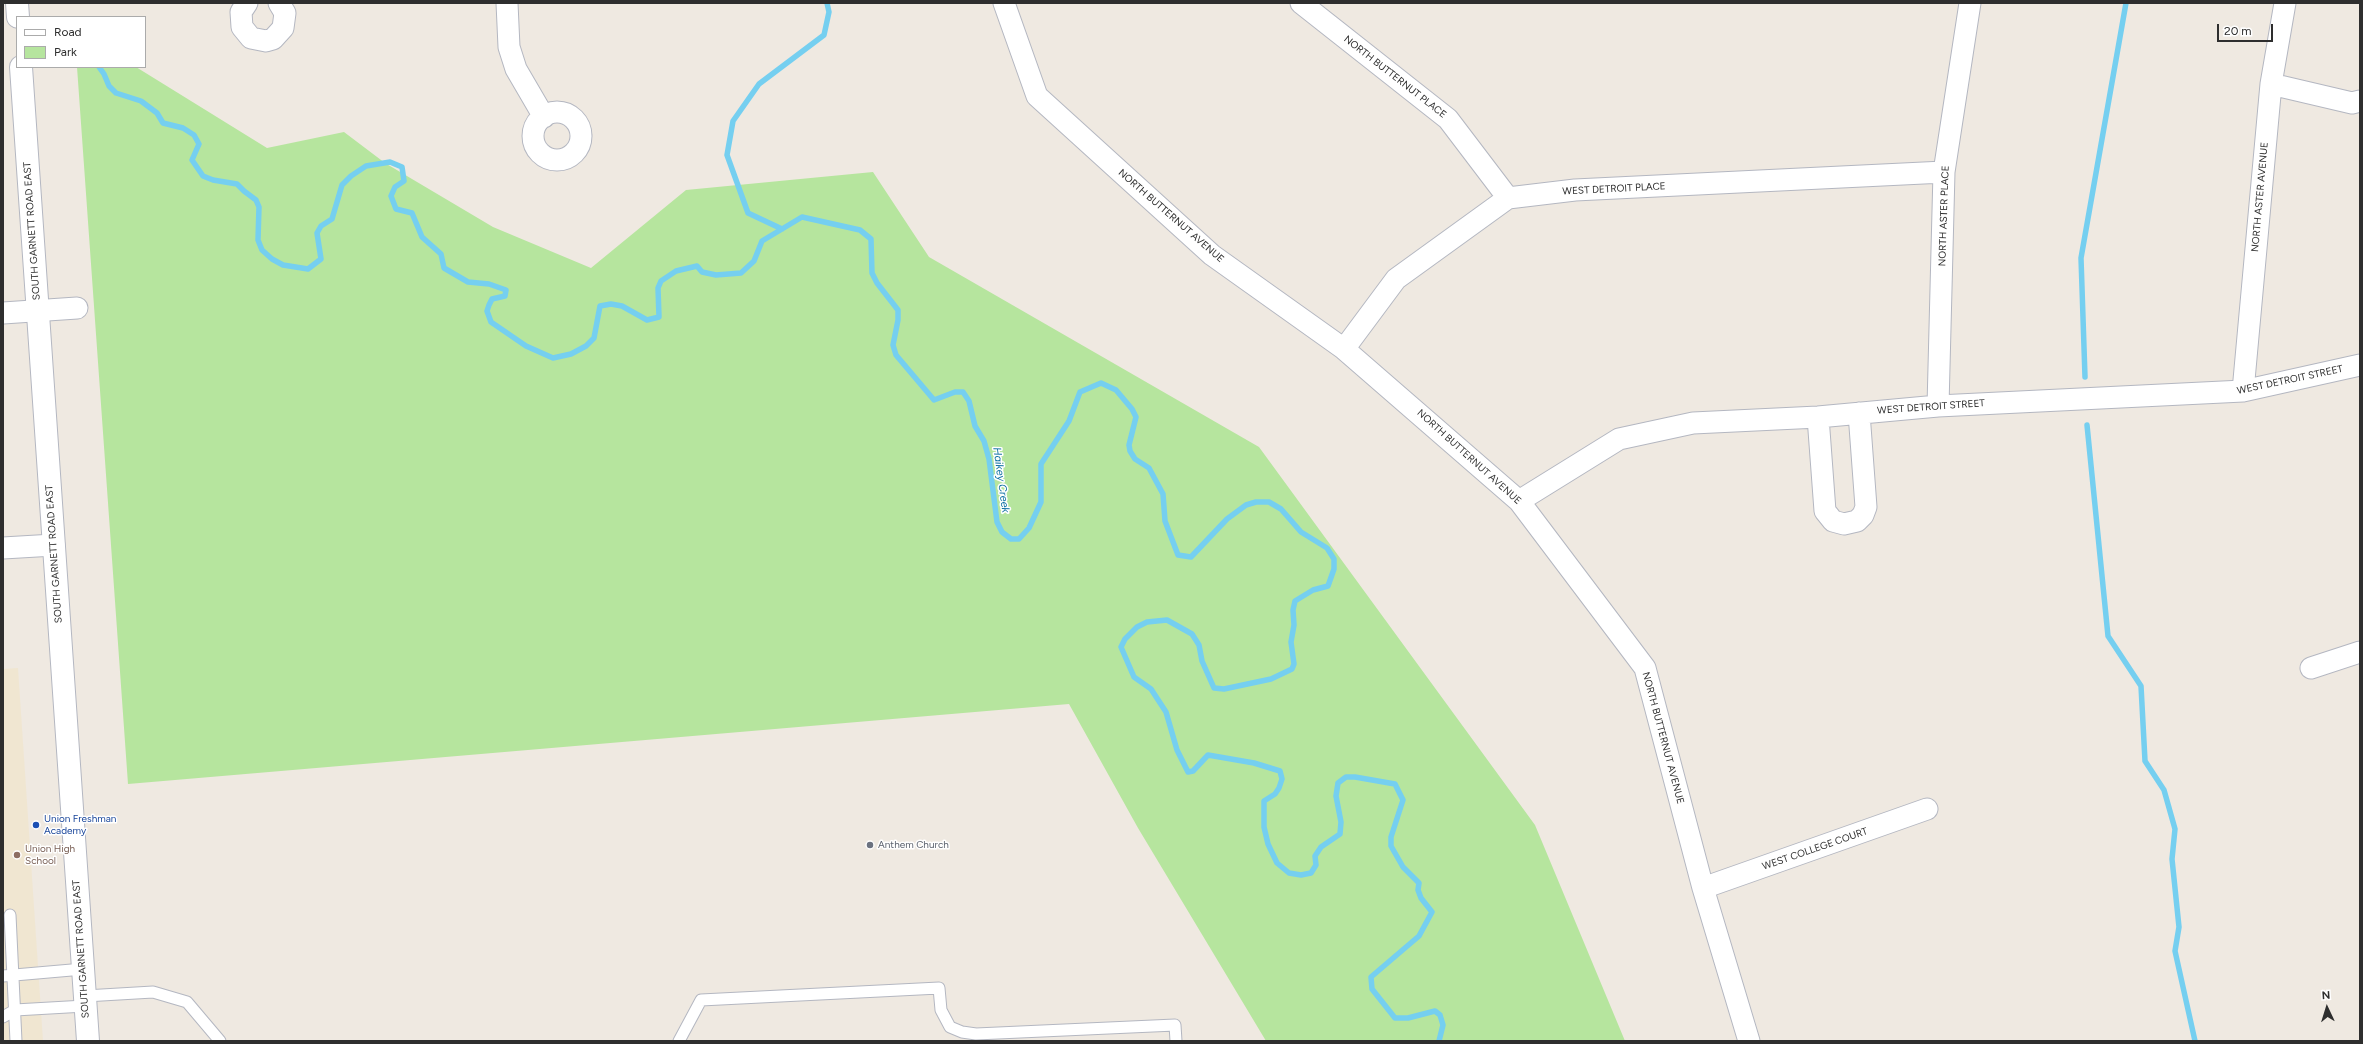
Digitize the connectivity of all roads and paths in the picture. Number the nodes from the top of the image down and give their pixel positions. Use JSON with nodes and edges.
{"nodes":[{"id":1,"x":17,"y":3,"type":"edge"},
{"id":2,"x":246,"y":3,"type":"edge"},
{"id":3,"x":279,"y":3,"type":"edge"},
{"id":4,"x":507,"y":3,"type":"edge"},
{"id":5,"x":1004,"y":3,"type":"edge"},
{"id":6,"x":1301,"y":3,"type":"edge"},
{"id":7,"x":1970,"y":3,"type":"edge"},
{"id":8,"x":2285,"y":3,"type":"edge"},
{"id":9,"x":18,"y":16,"type":"edge"},
{"id":10,"x":21,"y":68,"type":"edge"},
{"id":11,"x":2271,"y":84,"type":"junction"},
{"id":12,"x":2360,"y":100,"type":"edge"},
{"id":13,"x":544,"y":117,"type":"dead end"},
{"id":14,"x":1944,"y":172,"type":"junction"},
{"id":15,"x":1508,"y":198,"type":"junction"},
{"id":16,"x":77,"y":308,"type":"dead end"},
{"id":17,"x":37,"y":311,"type":"junction"},
{"id":18,"x":3,"y":313,"type":"edge"},
{"id":19,"x":1344,"y":349,"type":"junction"},
{"id":20,"x":2360,"y":365,"type":"edge"},
{"id":21,"x":2243,"y":391,"type":"junction"},
{"id":22,"x":1938,"y":406,"type":"junction"},
{"id":23,"x":1859,"y":413,"type":"junction"},
{"id":24,"x":1818,"y":417,"type":"junction"},
{"id":25,"x":1519,"y":501,"type":"junction"},
{"id":26,"x":54,"y":545,"type":"junction"},
{"id":27,"x":3,"y":548,"type":"edge"},
{"id":28,"x":2360,"y":652,"type":"edge"},
{"id":29,"x":2311,"y":668,"type":"dead end"},
{"id":30,"x":1927,"y":809,"type":"dead end"},
{"id":31,"x":1703,"y":888,"type":"junction"},
{"id":32,"x":10,"y":915,"type":"dead end"},
{"id":33,"x":83,"y":969,"type":"junction"},
{"id":34,"x":8,"y":976,"type":"edge"},
{"id":35,"x":85,"y":1001,"type":"junction"},
{"id":36,"x":15,"y":1010,"type":"junction"},
{"id":37,"x":3,"y":1017,"type":"edge"},
{"id":38,"x":986,"y":1037,"type":"edge"},
{"id":39,"x":16,"y":1041,"type":"edge"},
{"id":40,"x":88,"y":1041,"type":"edge"},
{"id":41,"x":220,"y":1041,"type":"edge"},
{"id":42,"x":679,"y":1041,"type":"edge"},
{"id":43,"x":1176,"y":1041,"type":"edge"},
{"id":44,"x":1749,"y":1041,"type":"edge"}],
"edges":[{"from":1,"to":9,"type":"main road"},
{"from":2,"to":3,"type":"street"},
{"from":4,"to":13,"type":"street"},
{"from":5,"to":19,"type":"street","name":"NORTH BUTTERNUT AVENUE"},
{"from":6,"to":15,"type":"street","name":"NORTH BUTTERNUT PLACE"},
{"from":7,"to":14,"type":"street","name":"NORTH ASTER PLACE"},
{"from":8,"to":11,"type":"street","name":"NORTH ASTER AVENUE"},
{"from":10,"to":17,"type":"main road","name":"SOUTH GARNETT ROAD EAST"},
{"from":11,"to":12,"type":"street"},
{"from":11,"to":21,"type":"street","name":"NORTH ASTER AVENUE"},
{"from":14,"to":15,"type":"street","name":"WEST DETROIT PLACE"},
{"from":14,"to":22,"type":"street","name":"NORTH ASTER PLACE"},
{"from":15,"to":19,"type":"street","name":"WEST DETROIT PLACE"},
{"from":16,"to":17,"type":"street"},
{"from":17,"to":18,"type":"street"},
{"from":17,"to":26,"type":"main road","name":"SOUTH GARNETT ROAD EAST"},
{"from":19,"to":25,"type":"street","name":"NORTH BUTTERNUT AVENUE"},
{"from":20,"to":21,"type":"street","name":"WEST DETROIT STREET"},
{"from":21,"to":22,"type":"street","name":"WEST DETROIT STREET"},
{"from":22,"to":23,"type":"street","name":"WEST DETROIT STREET"},
{"from":23,"to":24,"type":"street","name":"WEST DETROIT STREET"},
{"from":23,"to":24,"type":"street"},
{"from":24,"to":25,"type":"street","name":"WEST DETROIT STREET"},
{"from":25,"to":31,"type":"street","name":"NORTH BUTTERNUT AVENUE"},
{"from":26,"to":27,"type":"street"},
{"from":26,"to":33,"type":"main road","name":"SOUTH GARNETT ROAD EAST"},
{"from":28,"to":29,"type":"street"},
{"from":30,"to":31,"type":"street","name":"WEST COLLEGE COURT"},
{"from":31,"to":44,"type":"street","name":"NORTH BUTTERNUT AVENUE"},
{"from":32,"to":34,"type":"lane"},
{"from":33,"to":34,"type":"lane"},
{"from":33,"to":35,"type":"main road","name":"SOUTH GARNETT ROAD EAST"},
{"from":34,"to":36,"type":"lane"},
{"from":35,"to":36,"type":"lane"},
{"from":35,"to":40,"type":"main road","name":"SOUTH GARNETT ROAD EAST"},
{"from":35,"to":41,"type":"lane"},
{"from":36,"to":37,"type":"lane"},
{"from":36,"to":39,"type":"lane"},
{"from":38,"to":42,"type":"lane"},
{"from":38,"to":43,"type":"lane"}]}
